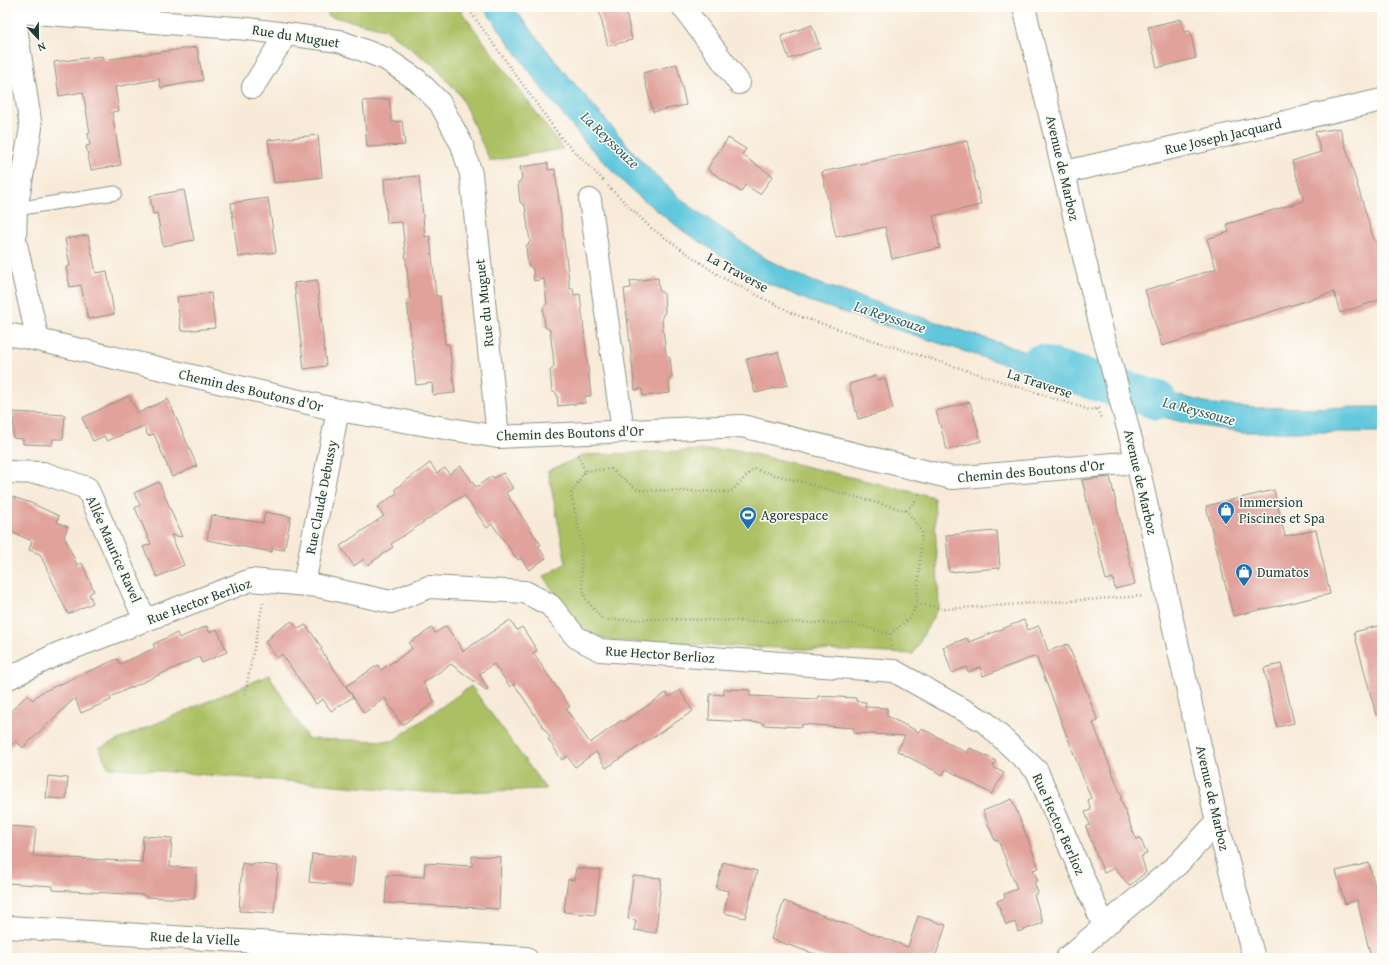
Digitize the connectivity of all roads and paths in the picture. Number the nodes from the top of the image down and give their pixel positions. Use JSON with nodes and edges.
{"nodes":[{"id":1,"x":467,"y":7,"type":"edge"},
{"id":2,"x":683,"y":7,"type":"edge"},
{"id":3,"x":1024,"y":7,"type":"edge"},
{"id":4,"x":11,"y":10,"type":"edge"},
{"id":5,"x":286,"y":34,"type":"junction"},
{"id":6,"x":739,"y":83,"type":"dead end"},
{"id":7,"x":253,"y":87,"type":"dead end"},
{"id":8,"x":1382,"y":100,"type":"edge"},
{"id":9,"x":1064,"y":172,"type":"junction"},
{"id":10,"x":114,"y":193,"type":"dead end"},
{"id":11,"x":590,"y":200,"type":"dead end"},
{"id":12,"x":16,"y":210,"type":"junction"},
{"id":13,"x":7,"y":334,"type":"edge"},
{"id":14,"x":38,"y":340,"type":"junction"},
{"id":15,"x":1097,"y":408,"type":"dead end"},
{"id":16,"x":338,"y":410,"type":"junction"},
{"id":17,"x":623,"y":431,"type":"junction"},
{"id":18,"x":498,"y":437,"type":"junction"},
{"id":19,"x":1137,"y":462,"type":"junction"},
{"id":20,"x":7,"y":472,"type":"edge"},
{"id":21,"x":268,"y":581,"type":"junction"},
{"id":22,"x":304,"y":584,"type":"junction"},
{"id":23,"x":1166,"y":594,"type":"junction"},
{"id":24,"x":917,"y":604,"type":"junction"},
{"id":25,"x":146,"y":620,"type":"junction"},
{"id":26,"x":7,"y":679,"type":"edge"},
{"id":27,"x":245,"y":694,"type":"dead end"},
{"id":28,"x":1217,"y":822,"type":"junction"},
{"id":29,"x":1104,"y":926,"type":"junction"},
{"id":30,"x":7,"y":927,"type":"edge"},
{"id":31,"x":526,"y":958,"type":"edge"},
{"id":32,"x":1067,"y":958,"type":"edge"},
{"id":33,"x":1254,"y":958,"type":"edge"}],
"edges":[{"from":1,"to":15,"type":"path","name":"La Traverse"},
{"from":2,"to":6,"type":"street"},
{"from":3,"to":9,"type":"street","name":"Avenue de Marboz"},
{"from":4,"to":5,"type":"street","name":"Rue du Muguet"},
{"from":4,"to":12,"type":"street"},
{"from":5,"to":7,"type":"street"},
{"from":5,"to":18,"type":"street","name":"Rue du Muguet"},
{"from":8,"to":9,"type":"street","name":"Rue Joseph Jacquard"},
{"from":9,"to":19,"type":"street","name":"Avenue de Marboz"},
{"from":10,"to":12,"type":"lane"},
{"from":11,"to":17,"type":"street"},
{"from":12,"to":14,"type":"street"},
{"from":13,"to":14,"type":"street","name":"Chemin des Boutons d'Or"},
{"from":14,"to":16,"type":"street","name":"Chemin des Boutons d'Or"},
{"from":16,"to":18,"type":"street","name":"Chemin des Boutons d'Or"},
{"from":16,"to":22,"type":"street","name":"Rue Claude Debussy"},
{"from":17,"to":18,"type":"street","name":"Chemin des Boutons d'Or"},
{"from":17,"to":19,"type":"street","name":"Chemin des Boutons d'Or"},
{"from":19,"to":23,"type":"street","name":"Avenue de Marboz"},
{"from":20,"to":25,"type":"street","name":"Allée Maurice Ravel"},
{"from":21,"to":22,"type":"street","name":"Rue Hector Berlioz"},
{"from":21,"to":25,"type":"street","name":"Rue Hector Berlioz"},
{"from":21,"to":27,"type":"path"},
{"from":22,"to":29,"type":"street","name":"Rue Hector Berlioz"},
{"from":23,"to":24,"type":"path"},
{"from":23,"to":28,"type":"street","name":"Avenue de Marboz"},
{"from":24,"to":24,"type":"path"},
{"from":25,"to":26,"type":"street","name":"Rue Hector Berlioz"},
{"from":28,"to":29,"type":"street"},
{"from":28,"to":33,"type":"street","name":"Avenue de Marboz"},
{"from":29,"to":32,"type":"street"},
{"from":30,"to":31,"type":"street","name":"Rue de la Vielle"}]}
